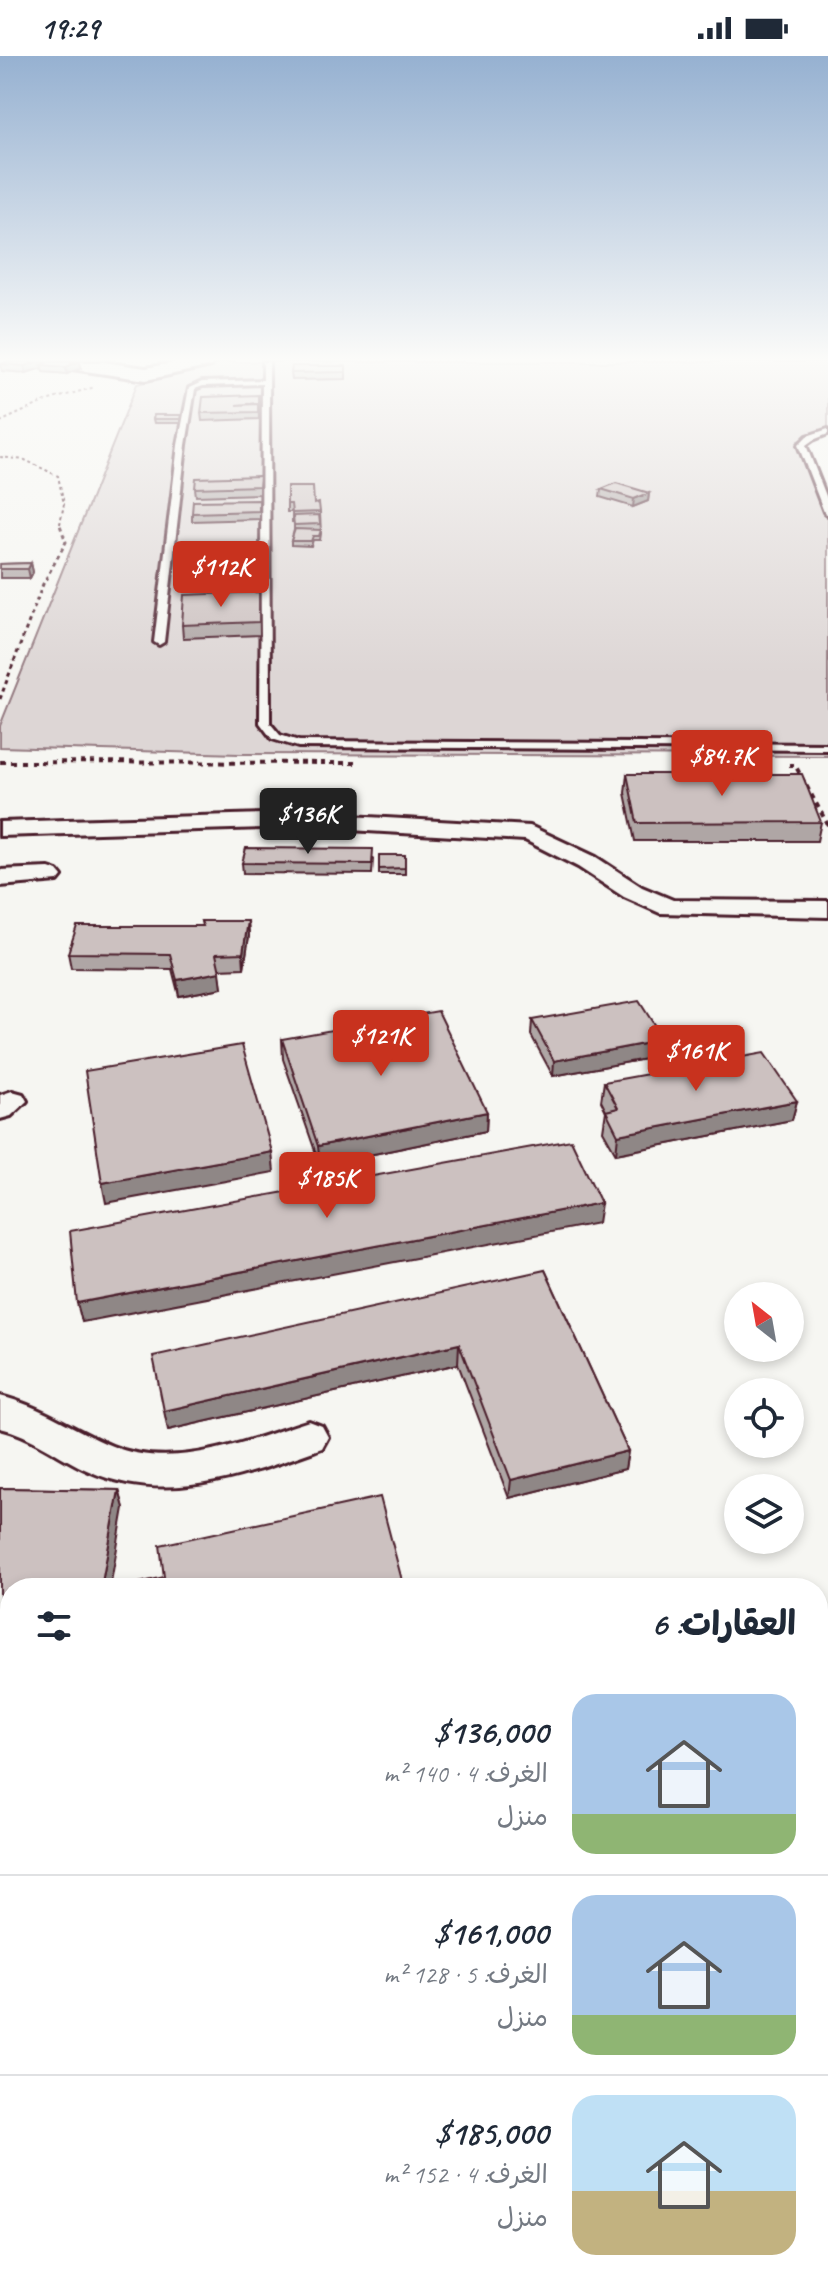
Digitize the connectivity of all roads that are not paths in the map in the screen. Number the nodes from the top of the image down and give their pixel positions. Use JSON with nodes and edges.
{"nodes":[{"id":1,"x":180,"y":466,"type":"edge"},
{"id":2,"x":266,"y":466,"type":"edge"},
{"id":3,"x":810,"y":466,"type":"edge"},
{"id":4,"x":251,"y":500,"type":"edge"},
{"id":5,"x":266,"y":500,"type":"junction"},
{"id":6,"x":177,"y":502,"type":"junction"},
{"id":7,"x":192,"y":502,"type":"edge"},
{"id":8,"x":828,"y":512,"type":"edge"},
{"id":9,"x":159,"y":642,"type":"dead end"},
{"id":10,"x":828,"y":747,"type":"edge"},
{"id":11,"x":0,"y":829,"type":"edge"},
{"id":12,"x":49,"y":876,"type":"dead end"},
{"id":13,"x":0,"y":878,"type":"edge"},
{"id":14,"x":828,"y":909,"type":"edge"},
{"id":15,"x":0,"y":1412,"type":"edge"},
{"id":16,"x":309,"y":1437,"type":"dead end"}],
"edges":[{"from":1,"to":6,"type":"lane"},
{"from":2,"to":5,"type":"lane"},
{"from":3,"to":8,"type":"lane"},
{"from":4,"to":5,"type":"lane"},
{"from":5,"to":10,"type":"lane"},
{"from":6,"to":7,"type":"lane"},
{"from":6,"to":9,"type":"lane"},
{"from":11,"to":14,"type":"street"},
{"from":12,"to":13,"type":"street"},
{"from":15,"to":16,"type":"street"}]}
